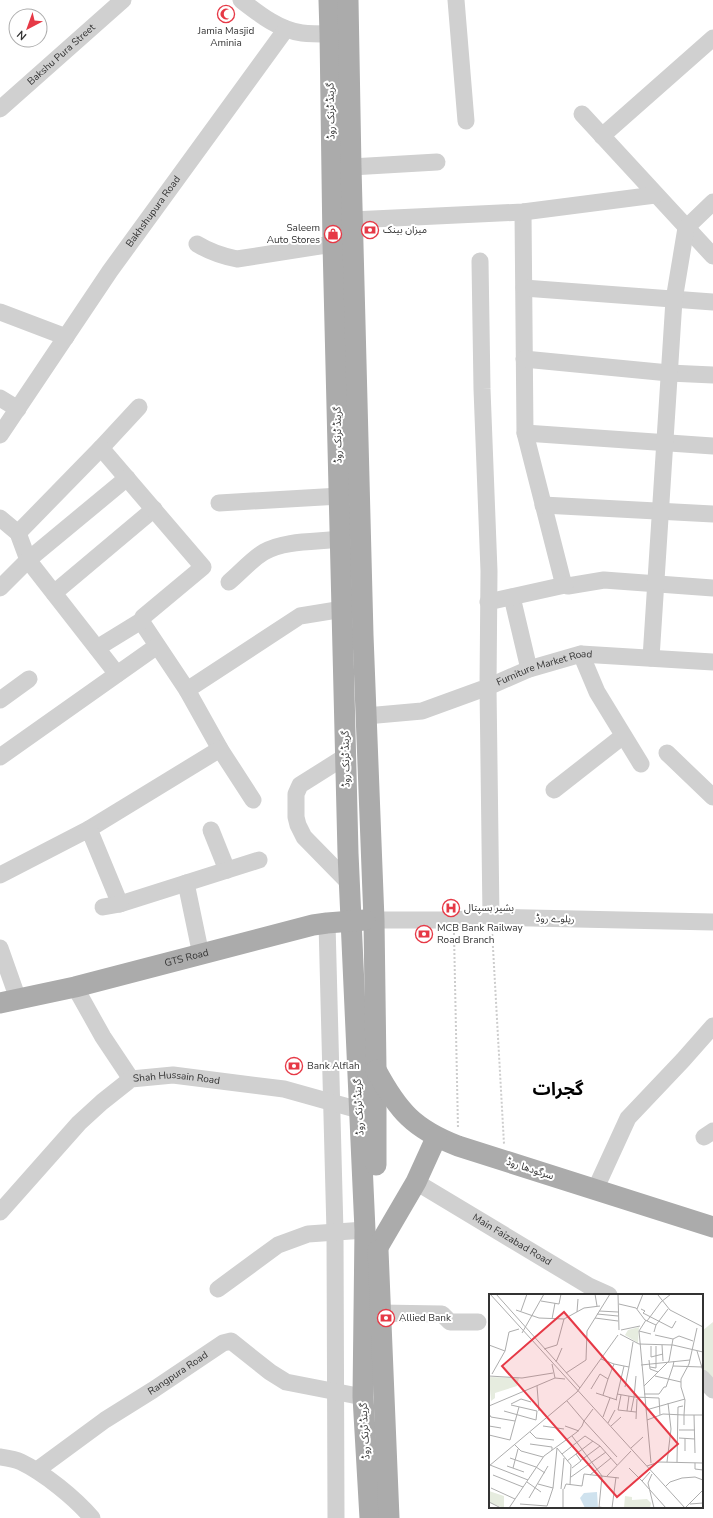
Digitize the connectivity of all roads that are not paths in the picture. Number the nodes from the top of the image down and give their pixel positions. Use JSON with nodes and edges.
{"nodes":[{"id":1,"x":123,"y":0,"type":"edge"},
{"id":2,"x":241,"y":0,"type":"edge"},
{"id":3,"x":329,"y":0,"type":"edge"},
{"id":4,"x":348,"y":0,"type":"edge"},
{"id":5,"x":456,"y":0,"type":"edge"},
{"id":6,"x":286,"y":29,"type":"junction"},
{"id":7,"x":330,"y":34,"type":"junction"},
{"id":8,"x":713,"y":38,"type":"edge"},
{"id":9,"x":0,"y":110,"type":"edge"},
{"id":10,"x":582,"y":114,"type":"dead end"},
{"id":11,"x":466,"y":121,"type":"dead end"},
{"id":12,"x":602,"y":136,"type":"junction"},
{"id":13,"x":437,"y":162,"type":"dead end"},
{"id":14,"x":351,"y":167,"type":"junction"},
{"id":15,"x":655,"y":195,"type":"junction"},
{"id":16,"x":713,"y":202,"type":"edge"},
{"id":17,"x":523,"y":212,"type":"junction"},
{"id":18,"x":352,"y":220,"type":"junction"},
{"id":19,"x":686,"y":228,"type":"junction"},
{"id":20,"x":197,"y":244,"type":"dead end"},
{"id":21,"x":333,"y":244,"type":"junction"},
{"id":22,"x":713,"y":256,"type":"edge"},
{"id":23,"x":480,"y":261,"type":"dead end"},
{"id":24,"x":524,"y":288,"type":"junction"},
{"id":25,"x":674,"y":300,"type":"junction"},
{"id":26,"x":713,"y":302,"type":"edge"},
{"id":27,"x":0,"y":312,"type":"edge"},
{"id":28,"x":66,"y":337,"type":"junction"},
{"id":29,"x":524,"y":359,"type":"junction"},
{"id":30,"x":669,"y":373,"type":"junction"},
{"id":31,"x":713,"y":375,"type":"edge"},
{"id":32,"x":347,"y":386,"type":"junction"},
{"id":33,"x":0,"y":398,"type":"edge"},
{"id":34,"x":139,"y":407,"type":"dead end"},
{"id":35,"x":18,"y":409,"type":"junction"},
{"id":36,"x":525,"y":433,"type":"junction"},
{"id":37,"x":0,"y":435,"type":"edge"},
{"id":38,"x":665,"y":442,"type":"junction"},
{"id":39,"x":713,"y":446,"type":"edge"},
{"id":40,"x":101,"y":448,"type":"junction"},
{"id":41,"x":127,"y":478,"type":"junction"},
{"id":42,"x":340,"y":496,"type":"junction"},
{"id":43,"x":220,"y":503,"type":"dead end"},
{"id":44,"x":544,"y":505,"type":"junction"},
{"id":45,"x":154,"y":509,"type":"junction"},
{"id":46,"x":660,"y":512,"type":"junction"},
{"id":47,"x":713,"y":514,"type":"edge"},
{"id":48,"x":0,"y":518,"type":"edge"},
{"id":49,"x":18,"y":532,"type":"junction"},
{"id":50,"x":341,"y":539,"type":"junction"},
{"id":51,"x":28,"y":560,"type":"junction"},
{"id":52,"x":229,"y":582,"type":"dead end"},
{"id":53,"x":656,"y":584,"type":"junction"},
{"id":54,"x":565,"y":585,"type":"junction"},
{"id":55,"x":0,"y":588,"type":"edge"},
{"id":56,"x":713,"y":588,"type":"edge"},
{"id":57,"x":54,"y":593,"type":"junction"},
{"id":58,"x":512,"y":597,"type":"junction"},
{"id":59,"x":488,"y":602,"type":"junction"},
{"id":60,"x":343,"y":609,"type":"junction"},
{"id":61,"x":141,"y":621,"type":"junction"},
{"id":62,"x":157,"y":646,"type":"junction"},
{"id":63,"x":97,"y":648,"type":"junction"},
{"id":64,"x":581,"y":654,"type":"junction"},
{"id":65,"x":651,"y":658,"type":"junction"},
{"id":66,"x":713,"y":662,"type":"edge"},
{"id":67,"x":529,"y":669,"type":"junction"},
{"id":68,"x":117,"y":674,"type":"junction"},
{"id":69,"x":29,"y":679,"type":"dead end"},
{"id":70,"x":488,"y":687,"type":"junction"},
{"id":71,"x":187,"y":690,"type":"junction"},
{"id":72,"x":0,"y":700,"type":"edge"},
{"id":73,"x":366,"y":716,"type":"junction"},
{"id":74,"x":623,"y":736,"type":"junction"},
{"id":75,"x":220,"y":749,"type":"junction"},
{"id":76,"x":667,"y":753,"type":"dead end"},
{"id":77,"x":346,"y":756,"type":"junction"},
{"id":78,"x":0,"y":757,"type":"edge"},
{"id":79,"x":641,"y":764,"type":"dead end"},
{"id":80,"x":554,"y":790,"type":"dead end"},
{"id":81,"x":713,"y":797,"type":"edge"},
{"id":82,"x":253,"y":800,"type":"dead end"},
{"id":83,"x":89,"y":829,"type":"junction"},
{"id":84,"x":211,"y":830,"type":"dead end"},
{"id":85,"x":260,"y":860,"type":"dead end"},
{"id":86,"x":227,"y":870,"type":"junction"},
{"id":87,"x":0,"y":875,"type":"edge"},
{"id":88,"x":186,"y":883,"type":"junction"},
{"id":89,"x":349,"y":883,"type":"junction"},
{"id":90,"x":120,"y":904,"type":"junction"},
{"id":91,"x":104,"y":907,"type":"dead end"},
{"id":92,"x":491,"y":917,"type":"junction"},
{"id":93,"x":351,"y":920,"type":"junction"},
{"id":94,"x":374,"y":920,"type":"junction"},
{"id":95,"x":713,"y":922,"type":"edge"},
{"id":96,"x":327,"y":923,"type":"junction"},
{"id":97,"x":0,"y":948,"type":"edge"},
{"id":98,"x":201,"y":955,"type":"junction"},
{"id":99,"x":75,"y":987,"type":"junction"},
{"id":100,"x":9,"y":1001,"type":"edge"},
{"id":101,"x":713,"y":1026,"type":"edge"},
{"id":102,"x":376,"y":1070,"type":"junction"},
{"id":103,"x":131,"y":1079,"type":"junction"},
{"id":104,"x":332,"y":1103,"type":"junction"},
{"id":105,"x":359,"y":1110,"type":"junction"},
{"id":106,"x":436,"y":1138,"type":"junction"},
{"id":107,"x":416,"y":1182,"type":"junction"},
{"id":108,"x":595,"y":1190,"type":"junction"},
{"id":109,"x":0,"y":1212,"type":"edge"},
{"id":110,"x":713,"y":1227,"type":"edge"},
{"id":111,"x":365,"y":1230,"type":"junction"},
{"id":112,"x":334,"y":1232,"type":"junction"},
{"id":113,"x":378,"y":1247,"type":"junction"},
{"id":114,"x":218,"y":1289,"type":"dead end"},
{"id":115,"x":607,"y":1294,"type":"edge"},
{"id":116,"x":380,"y":1313,"type":"junction"},
{"id":117,"x":478,"y":1322,"type":"dead end"},
{"id":118,"x":703,"y":1379,"type":"edge"},
{"id":119,"x":713,"y":1390,"type":"edge"},
{"id":120,"x":336,"y":1392,"type":"junction"},
{"id":121,"x":363,"y":1397,"type":"junction"},
{"id":122,"x":0,"y":1457,"type":"edge"},
{"id":123,"x":37,"y":1470,"type":"junction"},
{"id":124,"x":92,"y":1518,"type":"edge"},
{"id":125,"x":336,"y":1518,"type":"edge"},
{"id":126,"x":370,"y":1518,"type":"edge"},
{"id":127,"x":389,"y":1518,"type":"edge"}],
"edges":[{"from":1,"to":9,"type":"street","name":"Bakshu Pura Street"},
{"from":2,"to":6,"type":"street"},
{"from":3,"to":7,"type":"main road","name":"گرینڈ ٹرنک روڈ"},
{"from":4,"to":14,"type":"main road","name":"گرینڈ ٹرنک روڈ"},
{"from":5,"to":11,"type":"street"},
{"from":6,"to":7,"type":"street"},
{"from":6,"to":28,"type":"street","name":"Bakhshupura Road"},
{"from":7,"to":21,"type":"main road","name":"گرینڈ ٹرنک روڈ"},
{"from":8,"to":12,"type":"street"},
{"from":10,"to":12,"type":"street"},
{"from":12,"to":15,"type":"street"},
{"from":13,"to":14,"type":"street"},
{"from":14,"to":18,"type":"main road","name":"گرینڈ ٹرنک روڈ"},
{"from":15,"to":17,"type":"street"},
{"from":15,"to":19,"type":"street"},
{"from":16,"to":19,"type":"street"},
{"from":17,"to":18,"type":"street"},
{"from":17,"to":24,"type":"street"},
{"from":18,"to":32,"type":"main road","name":"گرینڈ ٹرنک روڈ"},
{"from":19,"to":22,"type":"street"},
{"from":19,"to":25,"type":"street"},
{"from":20,"to":21,"type":"street"},
{"from":21,"to":32,"type":"main road","name":"گرینڈ ٹرنک روڈ"},
{"from":23,"to":59,"type":"street"},
{"from":24,"to":25,"type":"street"},
{"from":24,"to":29,"type":"street"},
{"from":25,"to":26,"type":"street"},
{"from":25,"to":30,"type":"street"},
{"from":27,"to":28,"type":"street"},
{"from":28,"to":35,"type":"street","name":"Bakhshupura Road"},
{"from":29,"to":30,"type":"street"},
{"from":29,"to":36,"type":"street"},
{"from":30,"to":31,"type":"street"},
{"from":30,"to":38,"type":"street"},
{"from":32,"to":42,"type":"main road","name":"گرینڈ ٹرنک روڈ"},
{"from":32,"to":73,"type":"main road","name":"گرینڈ ٹرنک روڈ"},
{"from":33,"to":35,"type":"street"},
{"from":34,"to":40,"type":"street"},
{"from":35,"to":37,"type":"street","name":"Bakhshupura Road"},
{"from":36,"to":38,"type":"street"},
{"from":36,"to":44,"type":"street"},
{"from":38,"to":39,"type":"street"},
{"from":38,"to":46,"type":"street"},
{"from":40,"to":41,"type":"street"},
{"from":40,"to":49,"type":"street"},
{"from":41,"to":45,"type":"street"},
{"from":41,"to":51,"type":"street"},
{"from":42,"to":43,"type":"street"},
{"from":42,"to":50,"type":"main road","name":"گرینڈ ٹرنک روڈ"},
{"from":44,"to":46,"type":"street"},
{"from":44,"to":54,"type":"street"},
{"from":45,"to":57,"type":"street"},
{"from":45,"to":61,"type":"street"},
{"from":46,"to":47,"type":"street"},
{"from":46,"to":53,"type":"street"},
{"from":48,"to":49,"type":"street"},
{"from":49,"to":51,"type":"street"},
{"from":50,"to":52,"type":"street"},
{"from":50,"to":60,"type":"main road","name":"گرینڈ ٹرنک روڈ"},
{"from":51,"to":55,"type":"street"},
{"from":51,"to":57,"type":"street"},
{"from":53,"to":54,"type":"street"},
{"from":53,"to":56,"type":"street"},
{"from":53,"to":65,"type":"street"},
{"from":54,"to":58,"type":"street"},
{"from":57,"to":63,"type":"street"},
{"from":58,"to":59,"type":"street"},
{"from":58,"to":67,"type":"street"},
{"from":59,"to":70,"type":"street"},
{"from":60,"to":71,"type":"street"},
{"from":60,"to":77,"type":"main road","name":"گرینڈ ٹرنک روڈ"},
{"from":61,"to":62,"type":"street"},
{"from":61,"to":63,"type":"street"},
{"from":62,"to":68,"type":"street"},
{"from":62,"to":71,"type":"street"},
{"from":63,"to":68,"type":"street"},
{"from":64,"to":65,"type":"street","name":"Furniture Market Road"},
{"from":64,"to":67,"type":"street","name":"Furniture Market Road"},
{"from":64,"to":74,"type":"street"},
{"from":65,"to":66,"type":"street","name":"Furniture Market Road"},
{"from":67,"to":70,"type":"street","name":"Furniture Market Road"},
{"from":68,"to":78,"type":"street"},
{"from":69,"to":72,"type":"street"},
{"from":70,"to":73,"type":"street"},
{"from":70,"to":92,"type":"street","name":"Furniture Market Road"},
{"from":71,"to":75,"type":"street"},
{"from":73,"to":94,"type":"main road","name":"گرینڈ ٹرنک روڈ"},
{"from":74,"to":79,"type":"street"},
{"from":74,"to":80,"type":"street"},
{"from":75,"to":82,"type":"street"},
{"from":75,"to":83,"type":"street"},
{"from":76,"to":81,"type":"street"},
{"from":77,"to":89,"type":"main road","name":"گرینڈ ٹرنک روڈ"},
{"from":77,"to":89,"type":"street"},
{"from":83,"to":87,"type":"street"},
{"from":83,"to":90,"type":"street"},
{"from":84,"to":86,"type":"street"},
{"from":85,"to":86,"type":"street"},
{"from":86,"to":88,"type":"street"},
{"from":88,"to":90,"type":"street"},
{"from":88,"to":98,"type":"street"},
{"from":89,"to":93,"type":"main road","name":"گرینڈ ٹرنک روڈ"},
{"from":90,"to":91,"type":"street"},
{"from":92,"to":94,"type":"street","name":"ریلوے روڈ"},
{"from":92,"to":95,"type":"street","name":"ریلوے روڈ"},
{"from":93,"to":94,"type":"main road","name":"GTS Road"},
{"from":93,"to":96,"type":"main road","name":"GTS Road"},
{"from":93,"to":105,"type":"main road","name":"گرینڈ ٹرنک روڈ"},
{"from":94,"to":102,"type":"main road","name":"گرینڈ ٹرنک روڈ"},
{"from":96,"to":98,"type":"main road","name":"GTS Road"},
{"from":96,"to":104,"type":"street"},
{"from":97,"to":100,"type":"street"},
{"from":98,"to":99,"type":"main road","name":"GTS Road"},
{"from":99,"to":100,"type":"main road","name":"GTS Road"},
{"from":99,"to":103,"type":"street"},
{"from":101,"to":108,"type":"street"},
{"from":102,"to":106,"type":"main road","name":"سرگودھا روڈ"},
{"from":102,"to":113,"type":"main road","name":"گرینڈ ٹرنک روڈ"},
{"from":103,"to":104,"type":"street","name":"Shah Hussain Road"},
{"from":103,"to":109,"type":"street","name":"Shah Hussain Road"},
{"from":104,"to":105,"type":"street","name":"Shah Hussain Road"},
{"from":104,"to":112,"type":"street"},
{"from":105,"to":111,"type":"main road","name":"گرینڈ ٹرنک روڈ"},
{"from":106,"to":107,"type":"main road"},
{"from":106,"to":108,"type":"main road","name":"سرگودھا روڈ"},
{"from":107,"to":113,"type":"main road"},
{"from":107,"to":115,"type":"street","name":"Main Faizabad Road"},
{"from":108,"to":110,"type":"main road","name":"سرگودھا روڈ"},
{"from":111,"to":112,"type":"street"},
{"from":111,"to":121,"type":"main road","name":"گرینڈ ٹرنک روڈ"},
{"from":112,"to":114,"type":"street"},
{"from":112,"to":120,"type":"street"},
{"from":113,"to":116,"type":"main road","name":"گرینڈ ٹرنک روڈ"},
{"from":116,"to":117,"type":"street"},
{"from":116,"to":127,"type":"main road","name":"گرینڈ ٹرنک روڈ"},
{"from":118,"to":119,"type":"street"},
{"from":120,"to":121,"type":"street","name":"Rangpura Road"},
{"from":120,"to":123,"type":"street","name":"Rangpura Road"},
{"from":120,"to":125,"type":"street"},
{"from":121,"to":126,"type":"main road","name":"گرینڈ ٹرنک روڈ"},
{"from":122,"to":123,"type":"street"},
{"from":123,"to":124,"type":"street"}]}
